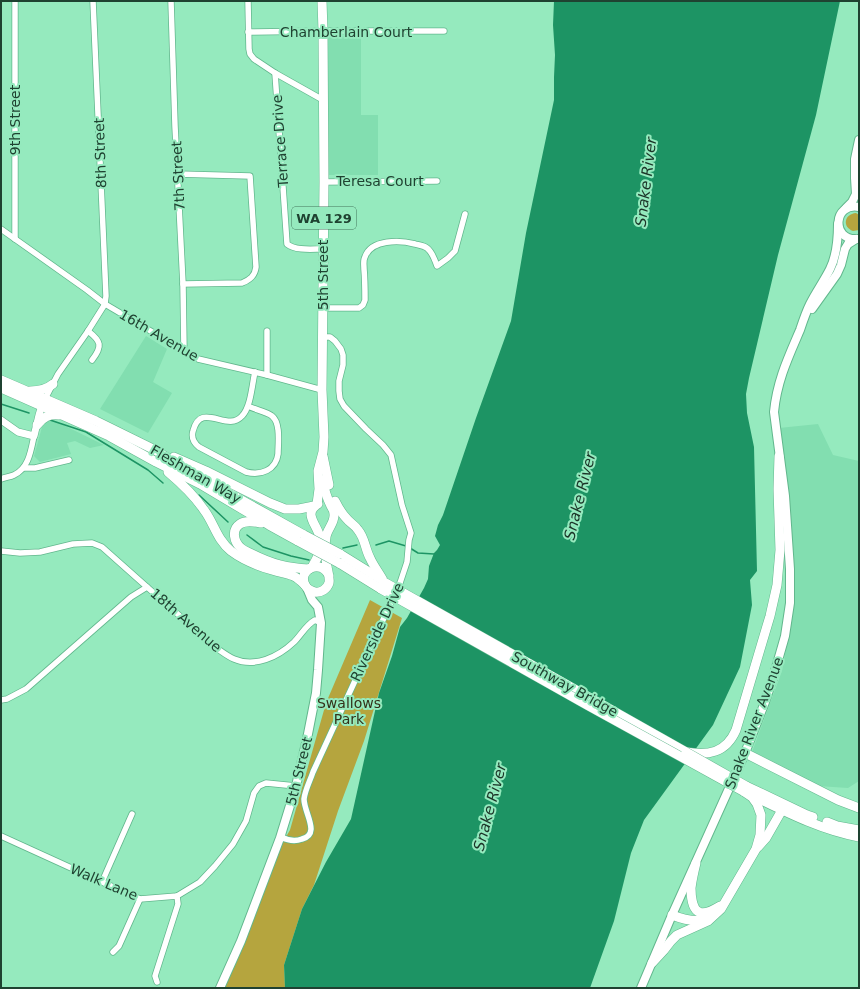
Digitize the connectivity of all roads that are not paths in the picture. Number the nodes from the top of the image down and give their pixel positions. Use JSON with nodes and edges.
{"nodes":[{"id":1,"x":15,"y":1,"type":"edge"},
{"id":2,"x":93,"y":1,"type":"edge"},
{"id":3,"x":171,"y":1,"type":"edge"},
{"id":4,"x":248,"y":1,"type":"edge"},
{"id":5,"x":322,"y":1,"type":"edge"},
{"id":6,"x":323,"y":31,"type":"junction"},
{"id":7,"x":444,"y":31,"type":"dead end"},
{"id":8,"x":248,"y":32,"type":"junction"},
{"id":9,"x":276,"y":73,"type":"junction"},
{"id":10,"x":323,"y":100,"type":"junction"},
{"id":11,"x":859,"y":140,"type":"edge"},
{"id":12,"x":178,"y":174,"type":"junction"},
{"id":13,"x":437,"y":181,"type":"dead end"},
{"id":14,"x":324,"y":182,"type":"junction"},
{"id":15,"x":859,"y":207,"type":"edge"},
{"id":16,"x":846,"y":208,"type":"junction"},
{"id":17,"x":465,"y":214,"type":"dead end"},
{"id":18,"x":838,"y":224,"type":"junction"},
{"id":19,"x":1,"y":229,"type":"edge"},
{"id":20,"x":858,"y":238,"type":"edge"},
{"id":21,"x":15,"y":239,"type":"junction"},
{"id":22,"x":323,"y":249,"type":"junction"},
{"id":23,"x":183,"y":284,"type":"junction"},
{"id":24,"x":105,"y":304,"type":"junction"},
{"id":25,"x":323,"y":308,"type":"junction"},
{"id":26,"x":801,"y":327,"type":"junction"},
{"id":27,"x":88,"y":331,"type":"junction"},
{"id":28,"x":267,"y":331,"type":"dead end"},
{"id":29,"x":323,"y":337,"type":"junction"},
{"id":30,"x":184,"y":351,"type":"junction"},
{"id":31,"x":92,"y":360,"type":"dead end"},
{"id":32,"x":255,"y":372,"type":"junction"},
{"id":33,"x":268,"y":375,"type":"junction"},
{"id":34,"x":1,"y":380,"type":"edge"},
{"id":35,"x":52,"y":384,"type":"junction"},
{"id":36,"x":1,"y":388,"type":"edge"},
{"id":37,"x":322,"y":390,"type":"junction"},
{"id":38,"x":29,"y":391,"type":"junction"},
{"id":39,"x":44,"y":402,"type":"junction"},
{"id":40,"x":248,"y":406,"type":"junction"},
{"id":41,"x":63,"y":415,"type":"junction"},
{"id":42,"x":1,"y":420,"type":"edge"},
{"id":43,"x":37,"y":425,"type":"junction"},
{"id":44,"x":34,"y":436,"type":"junction"},
{"id":45,"x":155,"y":450,"type":"junction"},
{"id":46,"x":323,"y":452,"type":"junction"},
{"id":47,"x":779,"y":456,"type":"junction"},
{"id":48,"x":68,"y":460,"type":"dead end"},
{"id":49,"x":156,"y":462,"type":"junction"},
{"id":50,"x":325,"y":467,"type":"junction"},
{"id":51,"x":24,"y":468,"type":"junction"},
{"id":52,"x":1,"y":479,"type":"edge"},
{"id":53,"x":316,"y":505,"type":"junction"},
{"id":54,"x":333,"y":509,"type":"junction"},
{"id":55,"x":269,"y":525,"type":"junction"},
{"id":56,"x":301,"y":538,"type":"junction"},
{"id":57,"x":365,"y":547,"type":"junction"},
{"id":58,"x":1,"y":551,"type":"edge"},
{"id":59,"x":310,"y":568,"type":"junction"},
{"id":60,"x":329,"y":576,"type":"junction"},
{"id":61,"x":382,"y":585,"type":"junction"},
{"id":62,"x":306,"y":586,"type":"junction"},
{"id":63,"x":147,"y":587,"type":"junction"},
{"id":64,"x":324,"y":590,"type":"junction"},
{"id":65,"x":318,"y":607,"type":"junction"},
{"id":66,"x":321,"y":623,"type":"junction"},
{"id":67,"x":1,"y":700,"type":"edge"},
{"id":68,"x":686,"y":752,"type":"junction"},
{"id":69,"x":745,"y":753,"type":"junction"},
{"id":70,"x":296,"y":786,"type":"junction"},
{"id":71,"x":744,"y":788,"type":"junction"},
{"id":72,"x":778,"y":800,"type":"junction"},
{"id":73,"x":859,"y":808,"type":"edge"},
{"id":74,"x":782,"y":810,"type":"junction"},
{"id":75,"x":132,"y":814,"type":"dead end"},
{"id":76,"x":799,"y":818,"type":"junction"},
{"id":77,"x":774,"y":824,"type":"junction"},
{"id":78,"x":859,"y":830,"type":"edge"},
{"id":79,"x":1,"y":836,"type":"edge"},
{"id":80,"x":280,"y":837,"type":"junction"},
{"id":81,"x":859,"y":837,"type":"edge"},
{"id":82,"x":756,"y":849,"type":"junction"},
{"id":83,"x":696,"y":863,"type":"junction"},
{"id":84,"x":102,"y":882,"type":"junction"},
{"id":85,"x":177,"y":896,"type":"junction"},
{"id":86,"x":140,"y":898,"type":"junction"},
{"id":87,"x":726,"y":902,"type":"junction"},
{"id":88,"x":672,"y":915,"type":"junction"},
{"id":89,"x":713,"y":917,"type":"junction"},
{"id":90,"x":113,"y":952,"type":"dead end"},
{"id":91,"x":652,"y":963,"type":"junction"},
{"id":92,"x":157,"y":982,"type":"dead end"},
{"id":93,"x":220,"y":988,"type":"edge"},
{"id":94,"x":641,"y":988,"type":"edge"}],
"edges":[{"from":1,"to":21,"type":"street","name":"9th Street"},
{"from":2,"to":24,"type":"street","name":"8th Street"},
{"from":3,"to":12,"type":"street","name":"7th Street"},
{"from":4,"to":8,"type":"street"},
{"from":5,"to":6,"type":"main road","name":"5th Street","number":"WA 129"},
{"from":6,"to":7,"type":"street","name":"Chamberlain Court"},
{"from":6,"to":8,"type":"street","name":"Chamberlain Court"},
{"from":6,"to":10,"type":"main road","name":"5th Street","number":"WA 129"},
{"from":8,"to":9,"type":"street"},
{"from":9,"to":10,"type":"street"},
{"from":9,"to":22,"type":"street","name":"Terrace Drive"},
{"from":10,"to":14,"type":"main road","name":"5th Street","number":"WA 129"},
{"from":11,"to":16,"type":"main road"},
{"from":12,"to":23,"type":"street","name":"7th Street"},
{"from":12,"to":23,"type":"street"},
{"from":13,"to":14,"type":"street","name":"Teresa Court"},
{"from":14,"to":22,"type":"main road","name":"5th Street","number":"WA 129"},
{"from":15,"to":16,"type":"main road"},
{"from":16,"to":18,"type":"main road"},
{"from":17,"to":25,"type":"street"},
{"from":18,"to":20,"type":"main road"},
{"from":18,"to":26,"type":"main road","name":"Snake River Avenue"},
{"from":19,"to":21,"type":"street"},
{"from":20,"to":26,"type":"main road","name":"Snake River Avenue"},
{"from":21,"to":24,"type":"street"},
{"from":22,"to":25,"type":"main road","name":"5th Street","number":"WA 129"},
{"from":23,"to":30,"type":"street","name":"7th Street"},
{"from":24,"to":27,"type":"street","name":"16th Avenue"},
{"from":24,"to":30,"type":"street","name":"16th Avenue"},
{"from":25,"to":29,"type":"main road","name":"5th Street","number":"WA 129"},
{"from":26,"to":47,"type":"main road","name":"Snake River Avenue"},
{"from":27,"to":31,"type":"street"},
{"from":27,"to":35,"type":"street","name":"16th Avenue"},
{"from":28,"to":33,"type":"street"},
{"from":29,"to":37,"type":"main road","name":"5th Street","number":"WA 129"},
{"from":29,"to":80,"type":"street","name":"Riverside Drive"},
{"from":30,"to":32,"type":"street","name":"16th Avenue"},
{"from":32,"to":33,"type":"street","name":"16th Avenue"},
{"from":32,"to":40,"type":"street"},
{"from":33,"to":37,"type":"street","name":"16th Avenue"},
{"from":34,"to":38,"type":"main road","name":"Fleshman Way"},
{"from":35,"to":38,"type":"main road"},
{"from":35,"to":39,"type":"street","name":"16th Avenue"},
{"from":36,"to":39,"type":"main road","name":"Fleshman Way"},
{"from":37,"to":46,"type":"main road","name":"5th Street","number":"WA 129"},
{"from":38,"to":39,"type":"main road","name":"Fleshman Way"},
{"from":39,"to":41,"type":"main road","name":"Fleshman Way"},
{"from":39,"to":43,"type":"street"},
{"from":39,"to":45,"type":"main road","name":"Fleshman Way"},
{"from":40,"to":40,"type":"street"},
{"from":41,"to":43,"type":"main road"},
{"from":41,"to":49,"type":"main road","name":"Fleshman Way"},
{"from":42,"to":44,"type":"street"},
{"from":43,"to":44,"type":"street"},
{"from":44,"to":51,"type":"street"},
{"from":45,"to":53,"type":"main road"},
{"from":45,"to":56,"type":"main road","name":"Fleshman Way"},
{"from":46,"to":50,"type":"main road","name":"5th Street"},
{"from":46,"to":53,"type":"main road","name":"5th Street"},
{"from":47,"to":68,"type":"main road"},
{"from":47,"to":69,"type":"main road","name":"Snake River Avenue"},
{"from":48,"to":51,"type":"street"},
{"from":49,"to":55,"type":"main road","name":"Fleshman Way"},
{"from":49,"to":62,"type":"main road"},
{"from":50,"to":54,"type":"main road","name":"5th Street"},
{"from":50,"to":57,"type":"main road"},
{"from":51,"to":52,"type":"street"},
{"from":53,"to":54,"type":"main road"},
{"from":53,"to":59,"type":"main road","name":"5th Street"},
{"from":54,"to":57,"type":"main road"},
{"from":54,"to":60,"type":"main road"},
{"from":55,"to":56,"type":"main road","name":"Fleshman Way"},
{"from":55,"to":59,"type":"main road"},
{"from":56,"to":61,"type":"main road","name":"Fleshman Way","bridge":true},
{"from":57,"to":61,"type":"main road"},
{"from":58,"to":63,"type":"street"},
{"from":59,"to":60,"type":"main road"},
{"from":59,"to":62,"type":"main road"},
{"from":60,"to":64,"type":"main road"},
{"from":61,"to":68,"type":"main road","name":"Southway Bridge","bridge":true},
{"from":61,"to":71,"type":"main road","name":"Southway Bridge","bridge":true},
{"from":62,"to":64,"type":"main road"},
{"from":62,"to":65,"type":"main road","name":"5th Street"},
{"from":63,"to":66,"type":"street","name":"18th Avenue"},
{"from":63,"to":67,"type":"street","name":"18th Avenue"},
{"from":64,"to":65,"type":"main road"},
{"from":65,"to":66,"type":"main road","name":"5th Street"},
{"from":66,"to":70,"type":"main road","name":"5th Street"},
{"from":68,"to":71,"type":"main road","name":"Southway Bridge","bridge":true},
{"from":69,"to":73,"type":"main road"},
{"from":69,"to":83,"type":"main road","name":"Snake River Avenue"},
{"from":70,"to":80,"type":"main road","name":"5th Street"},
{"from":70,"to":85,"type":"street","name":"Walk Lane"},
{"from":71,"to":72,"type":"main road"},
{"from":71,"to":74,"type":"main road"},
{"from":71,"to":82,"type":"main road"},
{"from":72,"to":74,"type":"main road"},
{"from":72,"to":78,"type":"main road"},
{"from":74,"to":76,"type":"main road"},
{"from":74,"to":77,"type":"main road"},
{"from":75,"to":84,"type":"street"},
{"from":76,"to":77,"type":"main road"},
{"from":76,"to":81,"type":"main road"},
{"from":77,"to":82,"type":"main road"},
{"from":79,"to":84,"type":"street","name":"Walk Lane"},
{"from":80,"to":93,"type":"main road"},
{"from":82,"to":87,"type":"main road"},
{"from":83,"to":87,"type":"main road"},
{"from":83,"to":88,"type":"main road","name":"Snake River Avenue"},
{"from":84,"to":86,"type":"street","name":"Walk Lane"},
{"from":85,"to":86,"type":"street","name":"Walk Lane"},
{"from":85,"to":92,"type":"street"},
{"from":86,"to":90,"type":"street"},
{"from":87,"to":89,"type":"main road"},
{"from":88,"to":89,"type":"main road"},
{"from":88,"to":91,"type":"main road","name":"Snake River Avenue"},
{"from":89,"to":91,"type":"main road"},
{"from":91,"to":94,"type":"main road","name":"Snake River Avenue"}]}
